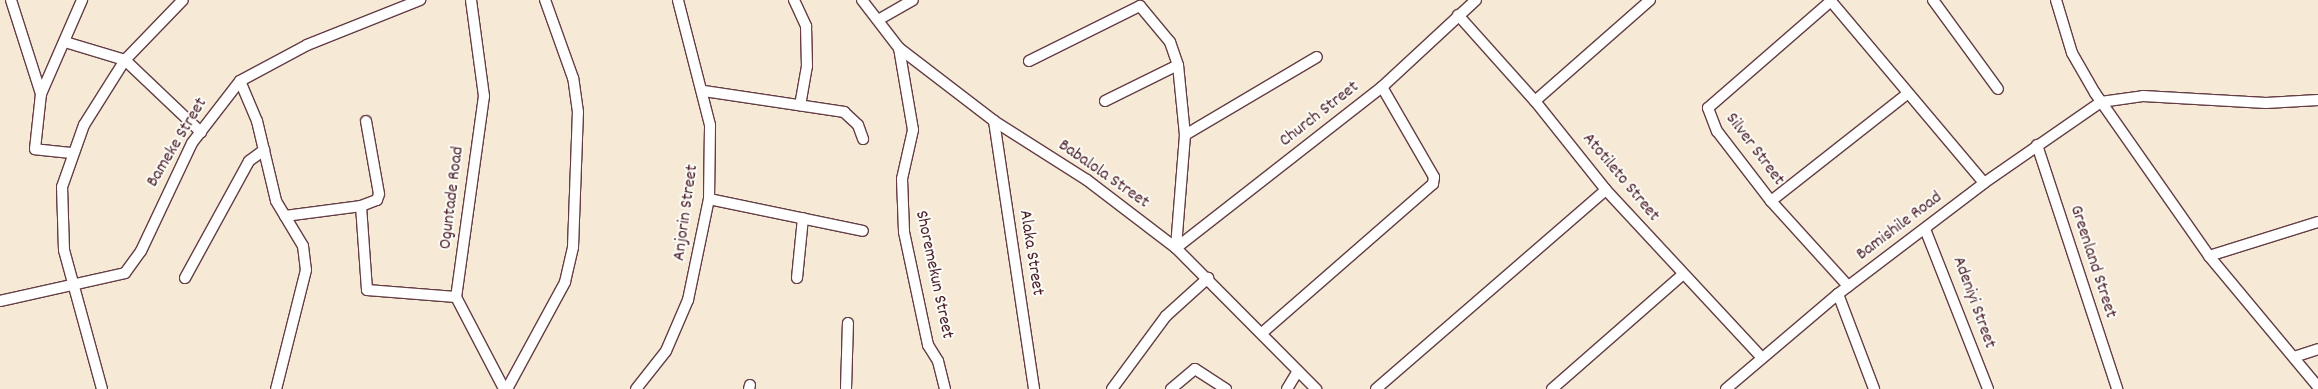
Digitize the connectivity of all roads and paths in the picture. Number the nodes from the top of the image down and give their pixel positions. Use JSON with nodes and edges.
{"nodes":[{"id":1,"x":11,"y":0,"type":"edge"},
{"id":2,"x":82,"y":0,"type":"edge"},
{"id":3,"x":183,"y":0,"type":"edge"},
{"id":4,"x":420,"y":0,"type":"edge"},
{"id":5,"x":471,"y":0,"type":"edge"},
{"id":6,"x":545,"y":0,"type":"edge"},
{"id":7,"x":678,"y":0,"type":"edge"},
{"id":8,"x":794,"y":0,"type":"edge"},
{"id":9,"x":862,"y":0,"type":"edge"},
{"id":10,"x":913,"y":0,"type":"edge"},
{"id":11,"x":1476,"y":0,"type":"edge"},
{"id":12,"x":1650,"y":0,"type":"edge"},
{"id":13,"x":1830,"y":0,"type":"edge"},
{"id":14,"x":1933,"y":0,"type":"edge"},
{"id":15,"x":2056,"y":0,"type":"edge"},
{"id":16,"x":1458,"y":15,"type":"junction"},
{"id":17,"x":878,"y":20,"type":"junction"},
{"id":18,"x":65,"y":42,"type":"junction"},
{"id":19,"x":900,"y":48,"type":"junction"},
{"id":20,"x":1317,"y":57,"type":"dead end"},
{"id":21,"x":125,"y":60,"type":"junction"},
{"id":22,"x":1030,"y":61,"type":"dead end"},
{"id":23,"x":1178,"y":65,"type":"junction"},
{"id":24,"x":240,"y":81,"type":"junction"},
{"id":25,"x":1382,"y":87,"type":"junction"},
{"id":26,"x":1998,"y":89,"type":"dead end"},
{"id":27,"x":704,"y":91,"type":"junction"},
{"id":28,"x":1908,"y":93,"type":"junction"},
{"id":29,"x":41,"y":94,"type":"junction"},
{"id":30,"x":2318,"y":100,"type":"edge"},
{"id":31,"x":1105,"y":101,"type":"dead end"},
{"id":32,"x":1535,"y":101,"type":"junction"},
{"id":33,"x":2101,"y":102,"type":"junction"},
{"id":34,"x":800,"y":104,"type":"junction"},
{"id":35,"x":366,"y":121,"type":"dead end"},
{"id":36,"x":994,"y":121,"type":"junction"},
{"id":37,"x":201,"y":132,"type":"junction"},
{"id":38,"x":1185,"y":135,"type":"junction"},
{"id":39,"x":863,"y":139,"type":"dead end"},
{"id":40,"x":2037,"y":145,"type":"junction"},
{"id":41,"x":264,"y":150,"type":"junction"},
{"id":42,"x":72,"y":153,"type":"junction"},
{"id":43,"x":1984,"y":183,"type":"junction"},
{"id":44,"x":1606,"y":190,"type":"junction"},
{"id":45,"x":709,"y":200,"type":"junction"},
{"id":46,"x":1771,"y":201,"type":"junction"},
{"id":47,"x":361,"y":206,"type":"junction"},
{"id":48,"x":285,"y":216,"type":"junction"},
{"id":49,"x":803,"y":218,"type":"junction"},
{"id":50,"x":2318,"y":222,"type":"edge"},
{"id":51,"x":1925,"y":229,"type":"junction"},
{"id":52,"x":863,"y":230,"type":"dead end"},
{"id":53,"x":1176,"y":248,"type":"junction"},
{"id":54,"x":2209,"y":256,"type":"junction"},
{"id":55,"x":1682,"y":275,"type":"junction"},
{"id":56,"x":185,"y":278,"type":"dead end"},
{"id":57,"x":796,"y":278,"type":"dead end"},
{"id":58,"x":1208,"y":278,"type":"junction"},
{"id":59,"x":72,"y":285,"type":"junction"},
{"id":60,"x":1848,"y":286,"type":"junction"},
{"id":61,"x":1838,"y":294,"type":"junction"},
{"id":62,"x":456,"y":297,"type":"junction"},
{"id":63,"x":0,"y":301,"type":"edge"},
{"id":64,"x":848,"y":323,"type":"dead end"},
{"id":65,"x":1262,"y":333,"type":"junction"},
{"id":66,"x":2318,"y":349,"type":"edge"},
{"id":67,"x":1762,"y":358,"type":"junction"},
{"id":68,"x":2294,"y":358,"type":"junction"},
{"id":69,"x":1298,"y":371,"type":"junction"},
{"id":70,"x":2318,"y":387,"type":"edge"},
{"id":71,"x":102,"y":389,"type":"edge"},
{"id":72,"x":276,"y":389,"type":"edge"},
{"id":73,"x":506,"y":389,"type":"edge"},
{"id":74,"x":636,"y":389,"type":"edge"},
{"id":75,"x":846,"y":389,"type":"edge"},
{"id":76,"x":945,"y":389,"type":"edge"},
{"id":77,"x":1034,"y":389,"type":"edge"},
{"id":78,"x":1112,"y":389,"type":"edge"},
{"id":79,"x":1171,"y":389,"type":"edge"},
{"id":80,"x":1226,"y":389,"type":"edge"},
{"id":81,"x":1287,"y":389,"type":"edge"},
{"id":82,"x":1316,"y":389,"type":"edge"},
{"id":83,"x":1376,"y":389,"type":"edge"},
{"id":84,"x":1552,"y":389,"type":"edge"},
{"id":85,"x":1726,"y":389,"type":"edge"},
{"id":86,"x":1874,"y":389,"type":"edge"},
{"id":87,"x":1988,"y":389,"type":"edge"},
{"id":88,"x":2118,"y":389,"type":"edge"}],
"edges":[{"from":1,"to":29,"type":"street"},
{"from":2,"to":18,"type":"street"},
{"from":3,"to":21,"type":"street"},
{"from":4,"to":24,"type":"street","name":"Bameke Street"},
{"from":5,"to":62,"type":"street","name":"Oguntade Road"},
{"from":6,"to":73,"type":"street"},
{"from":7,"to":27,"type":"street","name":"Anjorin Street"},
{"from":8,"to":34,"type":"street"},
{"from":9,"to":17,"type":"street","name":"Babalola Street"},
{"from":10,"to":17,"type":"street"},
{"from":11,"to":16,"type":"street","name":"Church Street"},
{"from":12,"to":32,"type":"street"},
{"from":13,"to":28,"type":"street"},
{"from":13,"to":46,"type":"street","name":"Silver Street"},
{"from":14,"to":26,"type":"street"},
{"from":15,"to":33,"type":"street"},
{"from":16,"to":25,"type":"street","name":"Church Street"},
{"from":16,"to":32,"type":"street","name":"Atotileto Street"},
{"from":17,"to":19,"type":"street","name":"Babalola Street"},
{"from":18,"to":21,"type":"street"},
{"from":18,"to":29,"type":"street"},
{"from":19,"to":36,"type":"street","name":"Babalola Street"},
{"from":19,"to":76,"type":"street","name":"Shoremekun Street"},
{"from":20,"to":38,"type":"street"},
{"from":21,"to":37,"type":"street"},
{"from":21,"to":42,"type":"street"},
{"from":22,"to":23,"type":"street"},
{"from":23,"to":31,"type":"street"},
{"from":23,"to":38,"type":"street"},
{"from":24,"to":37,"type":"street","name":"Bameke Street"},
{"from":24,"to":41,"type":"street"},
{"from":25,"to":53,"type":"street","name":"Church Street"},
{"from":25,"to":65,"type":"street"},
{"from":27,"to":34,"type":"street"},
{"from":27,"to":45,"type":"street","name":"Anjorin Street"},
{"from":28,"to":43,"type":"street"},
{"from":28,"to":46,"type":"street"},
{"from":29,"to":42,"type":"street"},
{"from":30,"to":33,"type":"street"},
{"from":32,"to":44,"type":"street","name":"Atotileto Street"},
{"from":33,"to":40,"type":"street","name":"Bamishile Road"},
{"from":33,"to":54,"type":"street"},
{"from":34,"to":39,"type":"street"},
{"from":35,"to":47,"type":"street"},
{"from":36,"to":53,"type":"street","name":"Babalola Street"},
{"from":36,"to":77,"type":"street","name":"Alaka Street"},
{"from":37,"to":59,"type":"street","name":"Bameke Street"},
{"from":38,"to":53,"type":"street"},
{"from":40,"to":43,"type":"street","name":"Bamishile Road"},
{"from":40,"to":88,"type":"street","name":"Greenland Street"},
{"from":41,"to":48,"type":"street"},
{"from":41,"to":56,"type":"street"},
{"from":42,"to":59,"type":"street"},
{"from":43,"to":51,"type":"street","name":"Bamishile Road"},
{"from":44,"to":55,"type":"street","name":"Atotileto Street"},
{"from":44,"to":83,"type":"street"},
{"from":45,"to":49,"type":"street"},
{"from":45,"to":74,"type":"street","name":"Anjorin Street"},
{"from":46,"to":60,"type":"street","name":"Silver Street"},
{"from":47,"to":48,"type":"street"},
{"from":47,"to":62,"type":"street"},
{"from":48,"to":72,"type":"street"},
{"from":49,"to":52,"type":"street"},
{"from":49,"to":57,"type":"street"},
{"from":50,"to":54,"type":"street"},
{"from":51,"to":60,"type":"street","name":"Bamishile Road"},
{"from":51,"to":87,"type":"street","name":"Adeniyi Street"},
{"from":53,"to":58,"type":"street","name":"Babalola Street"},
{"from":54,"to":68,"type":"street"},
{"from":55,"to":67,"type":"street","name":"Atotileto Street"},
{"from":55,"to":84,"type":"street"},
{"from":58,"to":65,"type":"street","name":"Babalola Street"},
{"from":58,"to":78,"type":"street"},
{"from":59,"to":63,"type":"street","name":"Bameke Street"},
{"from":59,"to":71,"type":"street"},
{"from":60,"to":61,"type":"street","name":"Bamishile Road"},
{"from":61,"to":67,"type":"street","name":"Bamishile Road"},
{"from":61,"to":86,"type":"street"},
{"from":62,"to":73,"type":"street"},
{"from":64,"to":75,"type":"street"},
{"from":65,"to":69,"type":"street","name":"Babalola Street"},
{"from":66,"to":68,"type":"street"},
{"from":67,"to":85,"type":"street","name":"Bamishile Road"},
{"from":68,"to":70,"type":"street"},
{"from":69,"to":81,"type":"street"},
{"from":69,"to":82,"type":"street","name":"Babalola Street"},
{"from":79,"to":80,"type":"street"}]}
